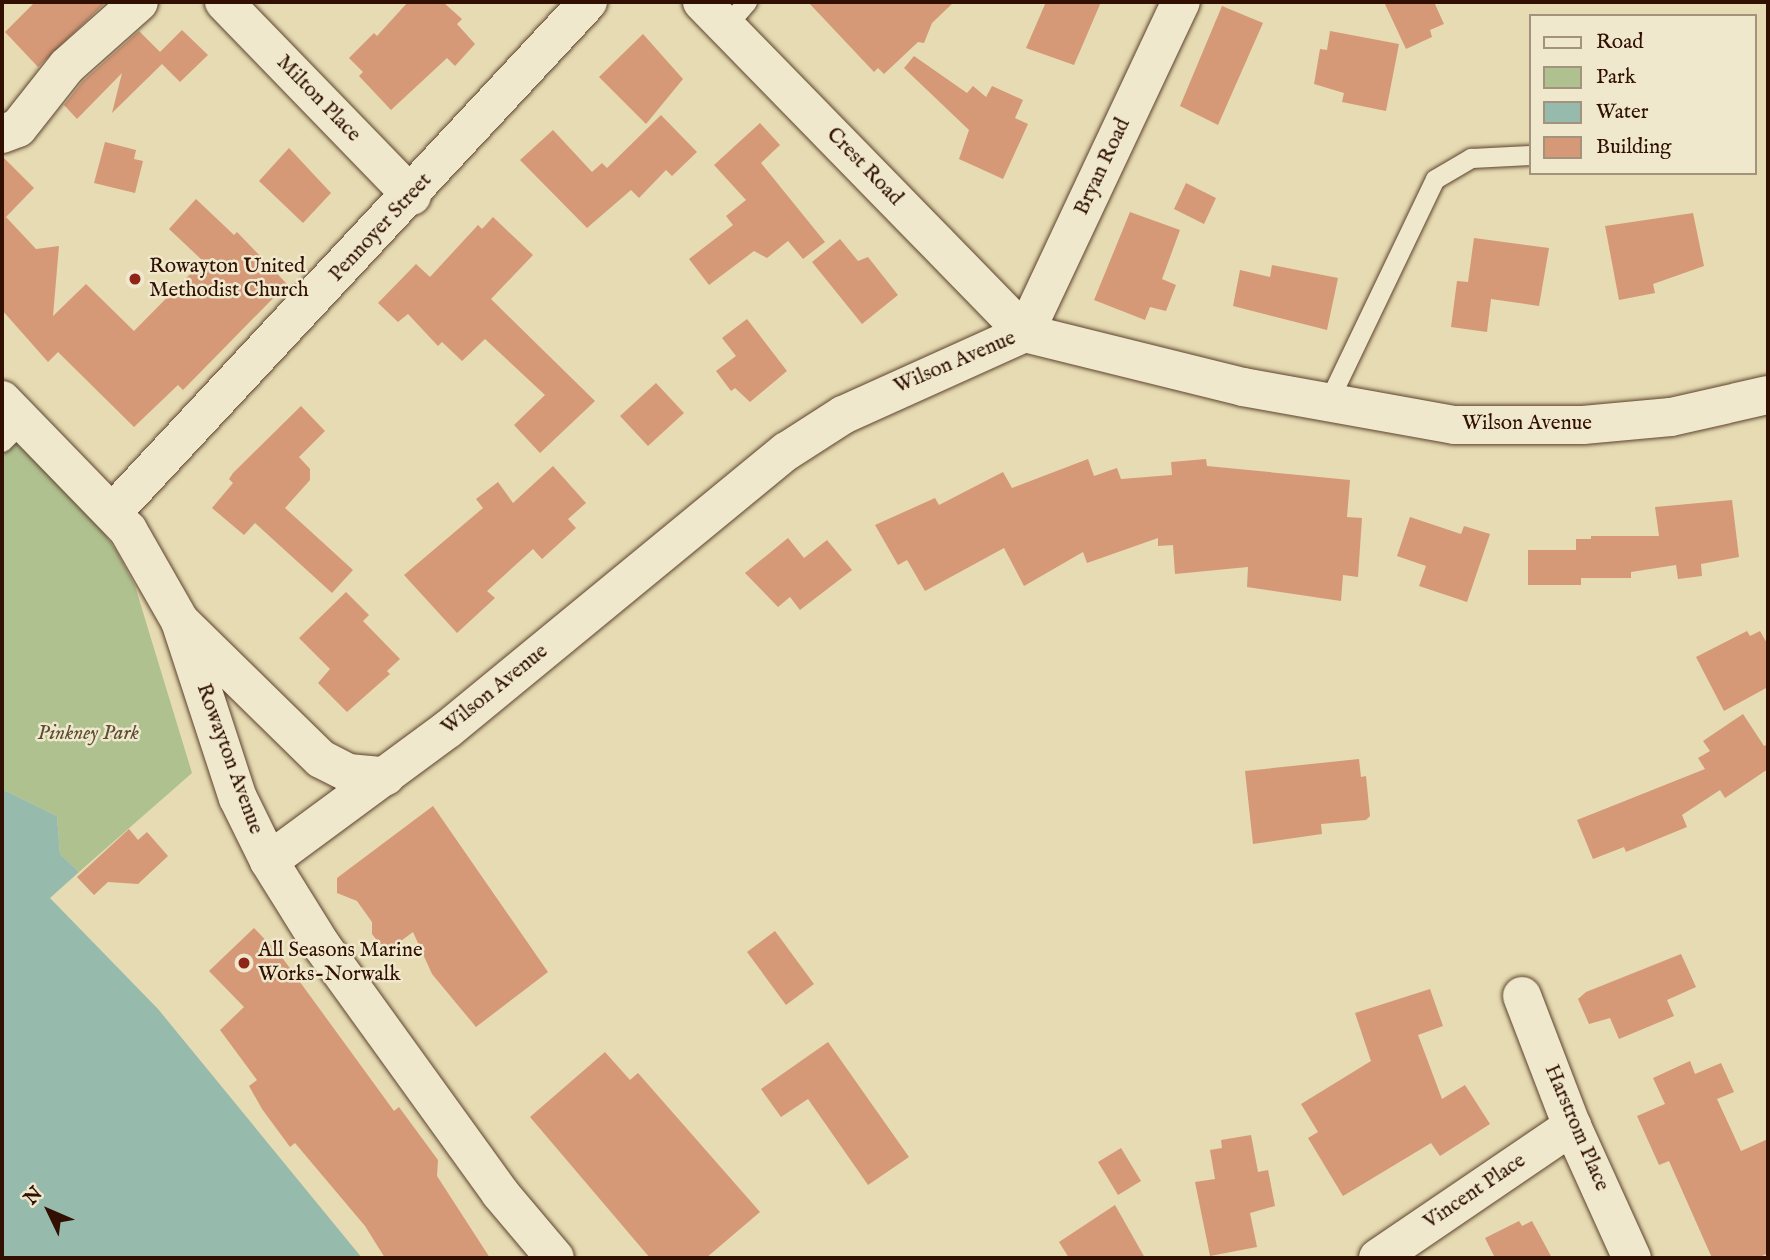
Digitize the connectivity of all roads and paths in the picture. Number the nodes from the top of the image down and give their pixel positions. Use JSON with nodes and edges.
{"nodes":[{"id":1,"x":139,"y":2,"type":"edge"},
{"id":2,"x":224,"y":2,"type":"edge"},
{"id":3,"x":588,"y":2,"type":"edge"},
{"id":4,"x":1181,"y":2,"type":"edge"},
{"id":5,"x":725,"y":10,"type":"edge"},
{"id":6,"x":2,"y":134,"type":"edge"},
{"id":7,"x":1528,"y":155,"type":"edge"},
{"id":8,"x":412,"y":196,"type":"junction"},
{"id":9,"x":1025,"y":333,"type":"junction"},
{"id":10,"x":1768,"y":395,"type":"edge"},
{"id":11,"x":1328,"y":402,"type":"junction"},
{"id":12,"x":9,"y":421,"type":"edge"},
{"id":13,"x":113,"y":512,"type":"junction"},
{"id":14,"x":180,"y":621,"type":"junction"},
{"id":15,"x":386,"y":776,"type":"junction"},
{"id":16,"x":269,"y":861,"type":"junction"},
{"id":17,"x":1522,"y":996,"type":"dead end"},
{"id":18,"x":1573,"y":1126,"type":"junction"},
{"id":19,"x":555,"y":1258,"type":"edge"},
{"id":20,"x":1378,"y":1258,"type":"edge"},
{"id":21,"x":1632,"y":1258,"type":"edge"}],
"edges":[{"from":1,"to":6,"type":"street"},
{"from":2,"to":8,"type":"street","name":"Milton Place"},
{"from":3,"to":8,"type":"street","name":"Pennoyer Street"},
{"from":4,"to":9,"type":"street","name":"Bryan Road"},
{"from":5,"to":9,"type":"street","name":"Crest Road"},
{"from":7,"to":11,"type":"lane"},
{"from":8,"to":13,"type":"street","name":"Pennoyer Street"},
{"from":9,"to":11,"type":"street","name":"Wilson Avenue"},
{"from":9,"to":15,"type":"street","name":"Wilson Avenue"},
{"from":10,"to":11,"type":"street","name":"Wilson Avenue"},
{"from":12,"to":13,"type":"street","name":"Rowayton Avenue"},
{"from":13,"to":14,"type":"street","name":"Rowayton Avenue"},
{"from":14,"to":15,"type":"street"},
{"from":14,"to":16,"type":"street","name":"Rowayton Avenue"},
{"from":15,"to":16,"type":"street","name":"Wilson Avenue"},
{"from":16,"to":19,"type":"street","name":"Rowayton Avenue"},
{"from":17,"to":18,"type":"street","name":"Harstrom Place"},
{"from":18,"to":20,"type":"street","name":"Vincent Place"},
{"from":18,"to":21,"type":"street","name":"Harstrom Place"}]}
